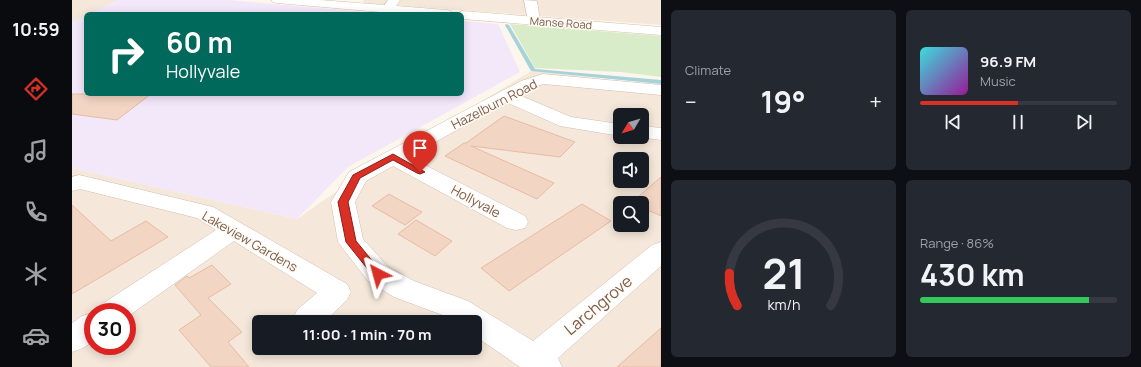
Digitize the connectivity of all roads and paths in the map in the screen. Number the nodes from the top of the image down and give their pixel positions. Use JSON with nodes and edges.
{"nodes":[{"id":1,"x":277,"y":0,"type":"edge"},
{"id":2,"x":530,"y":0,"type":"edge"},
{"id":3,"x":391,"y":5,"type":"edge"},
{"id":4,"x":435,"y":12,"type":"edge"},
{"id":5,"x":464,"y":15,"type":"edge"},
{"id":6,"x":534,"y":21,"type":"junction"},
{"id":7,"x":661,"y":31,"type":"edge"},
{"id":8,"x":661,"y":90,"type":"edge"},
{"id":9,"x":506,"y":96,"type":"junction"},
{"id":10,"x":613,"y":129,"type":"edge"},
{"id":11,"x":649,"y":133,"type":"edge"},
{"id":12,"x":661,"y":134,"type":"edge"},
{"id":13,"x":393,"y":157,"type":"junction"},
{"id":14,"x":72,"y":184,"type":"edge"},
{"id":15,"x":516,"y":222,"type":"dead end"},
{"id":16,"x":233,"y":230,"type":"junction"},
{"id":17,"x":661,"y":251,"type":"edge"},
{"id":18,"x":125,"y":303,"type":"edge"},
{"id":19,"x":312,"y":315,"type":"edge"},
{"id":20,"x":84,"y":331,"type":"edge"},
{"id":21,"x":72,"y":339,"type":"edge"},
{"id":22,"x":541,"y":363,"type":"edge"}],
"edges":[{"from":1,"to":3,"type":"street"},
{"from":2,"to":6,"type":"street"},
{"from":3,"to":4,"type":"street"},
{"from":5,"to":6,"type":"street","name":"Manse Road"},
{"from":6,"to":7,"type":"street","name":"Manse Road"},
{"from":8,"to":9,"type":"street","name":"Hazelburn Road"},
{"from":9,"to":10,"type":"street"},
{"from":9,"to":13,"type":"street","name":"Hazelburn Road"},
{"from":11,"to":12,"type":"street"},
{"from":13,"to":15,"type":"street","name":"Hollyvale"},
{"from":13,"to":22,"type":"street","name":"Hazelburn Road"},
{"from":14,"to":16,"type":"street","name":"Lakeview Gardens"},
{"from":16,"to":18,"type":"street"},
{"from":16,"to":19,"type":"street","name":"Lakeview Gardens"},
{"from":17,"to":22,"type":"street","name":"Larchgrove"},
{"from":20,"to":21,"type":"street"}]}
